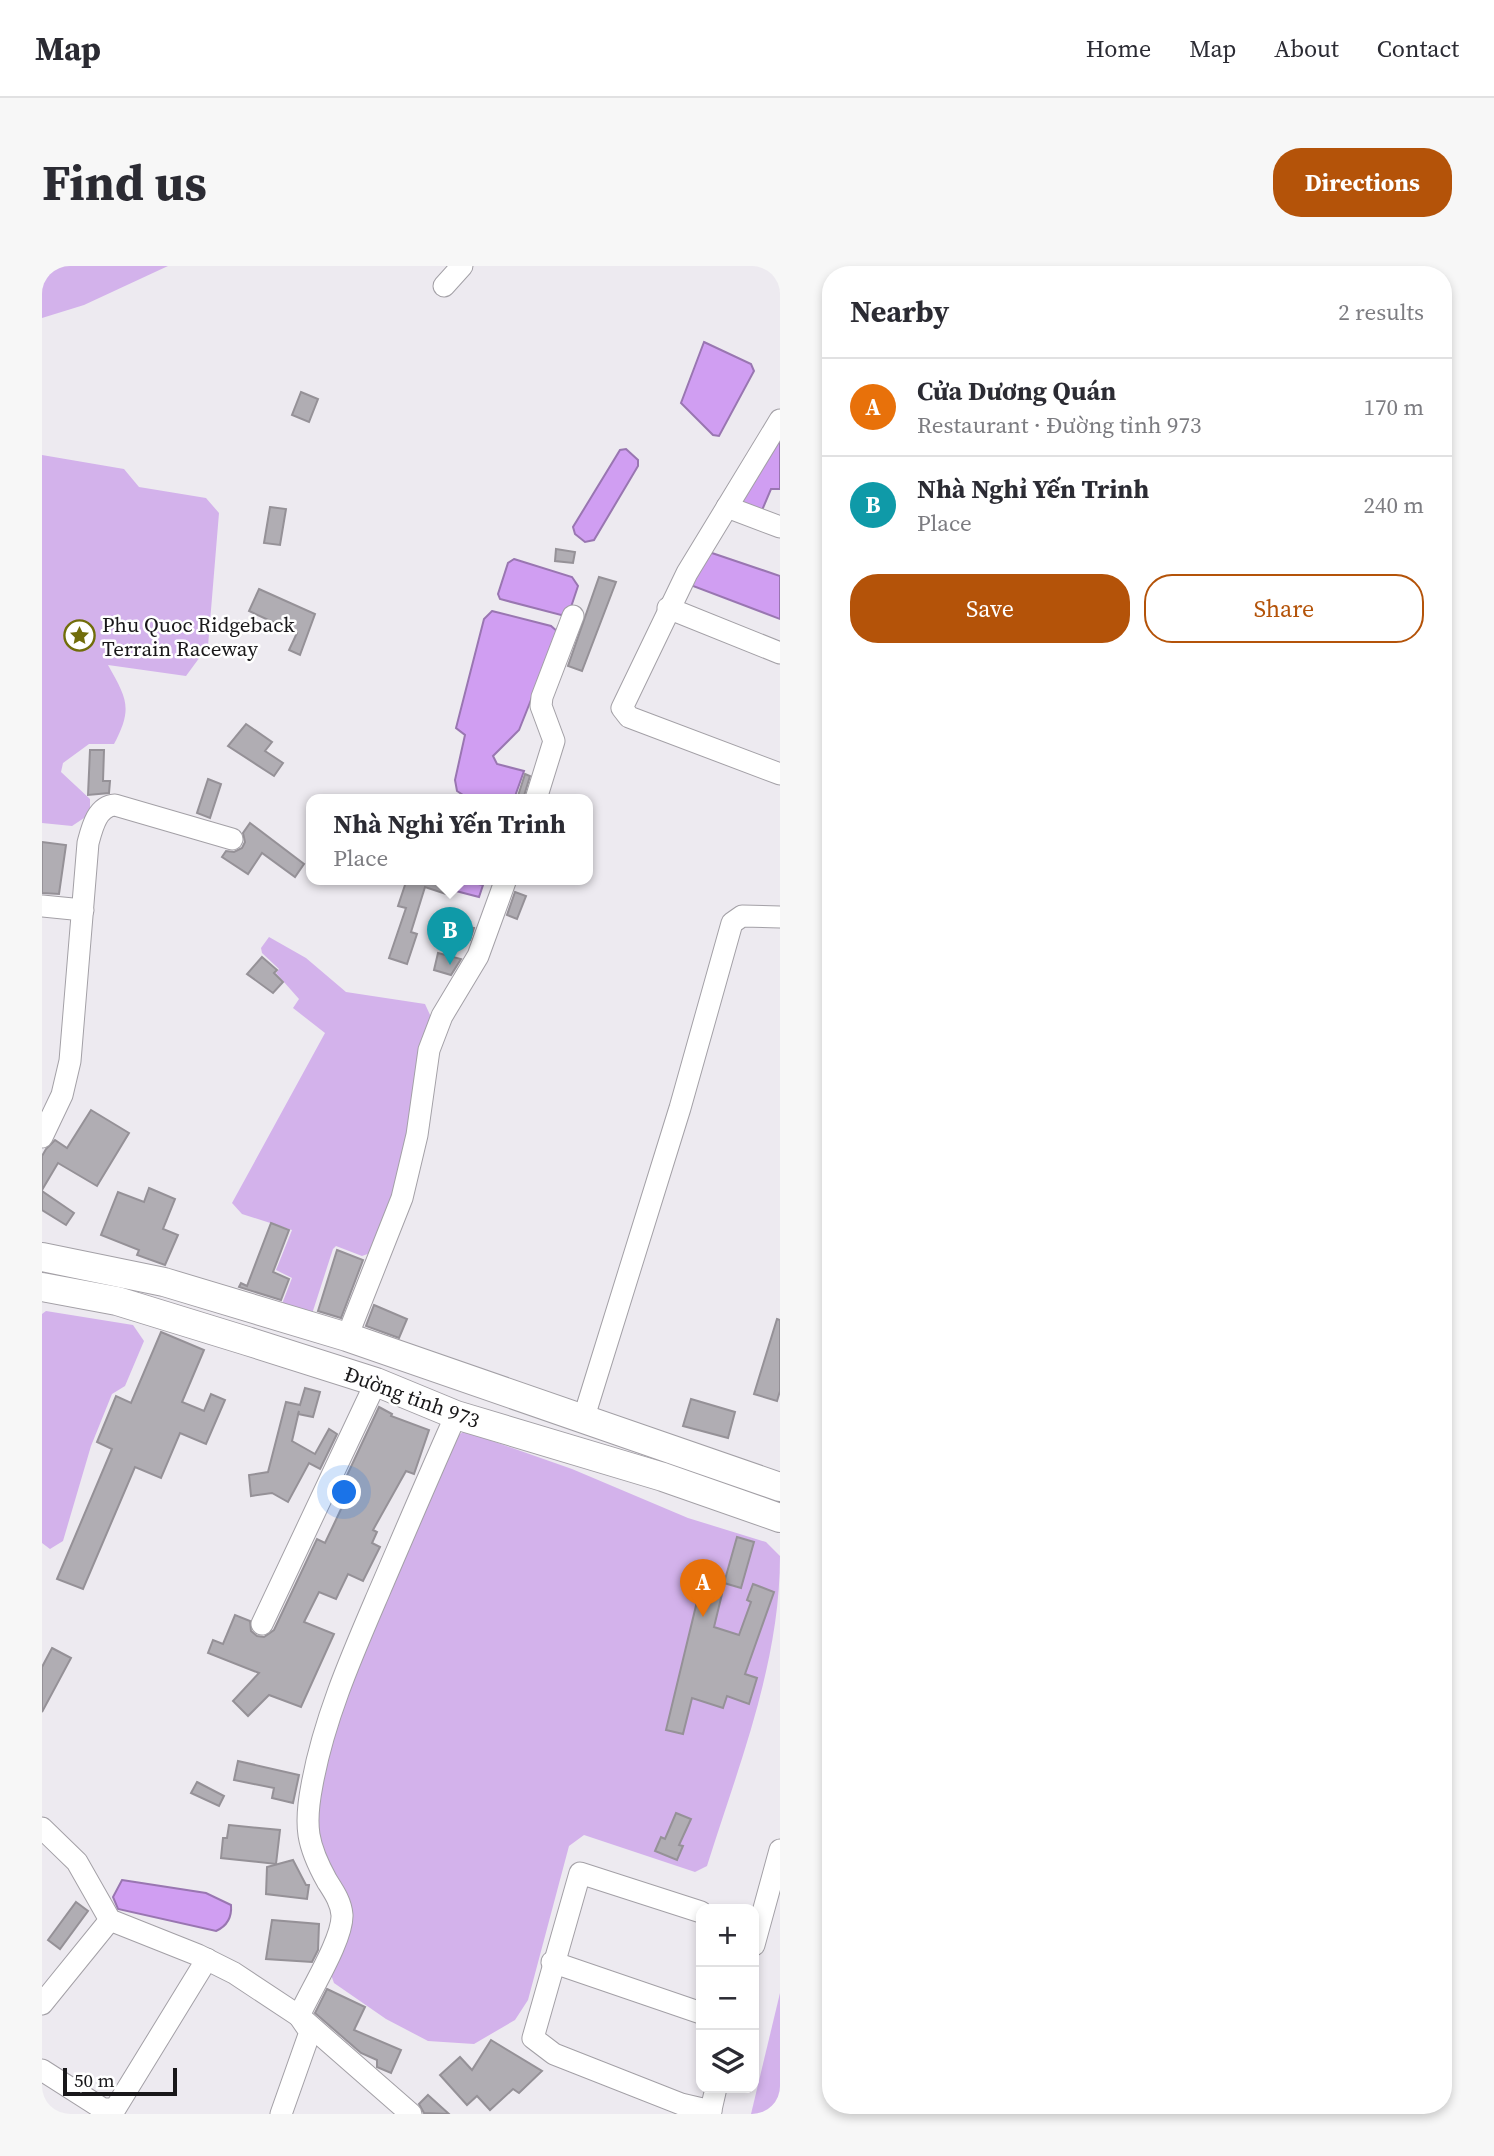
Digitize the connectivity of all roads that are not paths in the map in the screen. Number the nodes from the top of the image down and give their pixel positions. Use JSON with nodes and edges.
{"nodes":[{"id":1,"x":463,"y":266,"type":"edge"},
{"id":2,"x":444,"y":286,"type":"dead end"},
{"id":3,"x":779,"y":422,"type":"edge"},
{"id":4,"x":727,"y":507,"type":"junction"},
{"id":5,"x":780,"y":527,"type":"edge"},
{"id":6,"x":668,"y":608,"type":"junction"},
{"id":7,"x":573,"y":616,"type":"dead end"},
{"id":8,"x":780,"y":653,"type":"edge"},
{"id":9,"x":780,"y":774,"type":"edge"},
{"id":10,"x":538,"y":794,"type":"edge"},
{"id":11,"x":232,"y":839,"type":"dead end"},
{"id":12,"x":504,"y":885,"type":"edge"},
{"id":13,"x":42,"y":906,"type":"edge"},
{"id":14,"x":83,"y":910,"type":"junction"},
{"id":15,"x":780,"y":918,"type":"edge"},
{"id":16,"x":42,"y":1137,"type":"edge"},
{"id":17,"x":42,"y":1257,"type":"edge"},
{"id":18,"x":42,"y":1287,"type":"edge"},
{"id":19,"x":347,"y":1337,"type":"junction"},
{"id":20,"x":376,"y":1382,"type":"junction"},
{"id":21,"x":456,"y":1415,"type":"junction"},
{"id":22,"x":583,"y":1420,"type":"junction"},
{"id":23,"x":780,"y":1487,"type":"edge"},
{"id":24,"x":780,"y":1518,"type":"edge"},
{"id":25,"x":262,"y":1624,"type":"dead end"},
{"id":26,"x":42,"y":1828,"type":"edge"},
{"id":27,"x":780,"y":1850,"type":"edge"},
{"id":28,"x":696,"y":1910,"type":"edge"},
{"id":29,"x":110,"y":1920,"type":"junction"},
{"id":30,"x":759,"y":1921,"type":"edge"},
{"id":31,"x":207,"y":1959,"type":"junction"},
{"id":32,"x":552,"y":1962,"type":"junction"},
{"id":33,"x":42,"y":2004,"type":"edge"},
{"id":34,"x":696,"y":2011,"type":"edge"},
{"id":35,"x":299,"y":2016,"type":"junction"},
{"id":36,"x":42,"y":2070,"type":"edge"},
{"id":37,"x":715,"y":2093,"type":"edge"},
{"id":38,"x":710,"y":2112,"type":"edge"},
{"id":39,"x":281,"y":2114,"type":"edge"},
{"id":40,"x":411,"y":2114,"type":"edge"}],
"edges":[{"from":1,"to":2,"type":"street"},
{"from":3,"to":4,"type":"street"},
{"from":4,"to":5,"type":"street"},
{"from":4,"to":6,"type":"street"},
{"from":6,"to":8,"type":"street"},
{"from":6,"to":9,"type":"street"},
{"from":7,"to":10,"type":"street"},
{"from":11,"to":14,"type":"street"},
{"from":12,"to":19,"type":"street"},
{"from":13,"to":14,"type":"street"},
{"from":14,"to":16,"type":"street"},
{"from":15,"to":22,"type":"street"},
{"from":17,"to":19,"type":"main road","name":"Đường tỉnh 973"},
{"from":18,"to":20,"type":"main road","name":"Đường tỉnh 973"},
{"from":19,"to":22,"type":"main road","name":"Đường tỉnh 973"},
{"from":20,"to":21,"type":"main road","name":"Đường tỉnh 973"},
{"from":20,"to":25,"type":"street"},
{"from":21,"to":24,"type":"main road","name":"Đường tỉnh 973"},
{"from":21,"to":35,"type":"street"},
{"from":22,"to":23,"type":"main road","name":"Đường tỉnh 973"},
{"from":26,"to":29,"type":"street"},
{"from":27,"to":30,"type":"street"},
{"from":28,"to":32,"type":"street"},
{"from":29,"to":31,"type":"street"},
{"from":29,"to":33,"type":"street"},
{"from":31,"to":35,"type":"street"},
{"from":31,"to":36,"type":"street"},
{"from":32,"to":34,"type":"street"},
{"from":32,"to":38,"type":"street"},
{"from":35,"to":39,"type":"street"},
{"from":35,"to":40,"type":"street"},
{"from":37,"to":38,"type":"street"}]}
